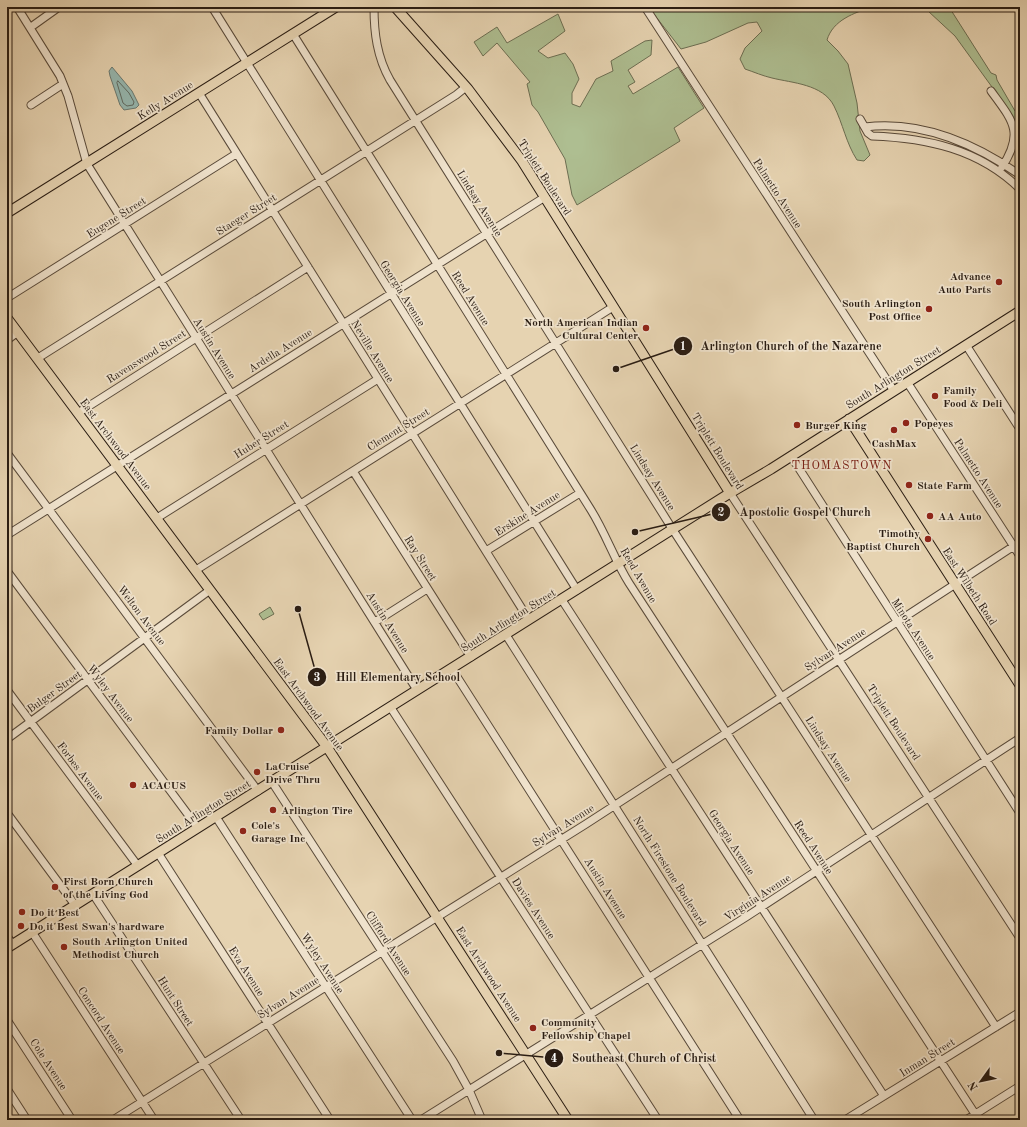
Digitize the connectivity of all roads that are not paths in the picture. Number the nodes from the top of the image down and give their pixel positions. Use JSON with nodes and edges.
{"nodes":[{"id":1,"x":17,"y":7,"type":"edge"},
{"id":2,"x":59,"y":7,"type":"edge"},
{"id":3,"x":212,"y":7,"type":"edge"},
{"id":4,"x":336,"y":7,"type":"edge"},
{"id":5,"x":374,"y":7,"type":"edge"},
{"id":6,"x":395,"y":7,"type":"edge"},
{"id":7,"x":645,"y":7,"type":"edge"},
{"id":8,"x":31,"y":27,"type":"junction"},
{"id":9,"x":293,"y":34,"type":"junction"},
{"id":10,"x":246,"y":64,"type":"junction"},
{"id":11,"x":63,"y":84,"type":"junction"},
{"id":12,"x":466,"y":87,"type":"junction"},
{"id":13,"x":991,"y":91,"type":"dead end"},
{"id":14,"x":199,"y":93,"type":"junction"},
{"id":15,"x":30,"y":105,"type":"dead end"},
{"id":16,"x":860,"y":119,"type":"dead end"},
{"id":17,"x":416,"y":120,"type":"junction"},
{"id":18,"x":865,"y":127,"type":"junction"},
{"id":19,"x":366,"y":152,"type":"junction"},
{"id":20,"x":236,"y":154,"type":"junction"},
{"id":21,"x":87,"y":164,"type":"junction"},
{"id":22,"x":1004,"y":164,"type":"junction"},
{"id":23,"x":999,"y":172,"type":"junction"},
{"id":24,"x":1020,"y":175,"type":"edge"},
{"id":25,"x":320,"y":181,"type":"junction"},
{"id":26,"x":1020,"y":189,"type":"edge"},
{"id":27,"x":545,"y":197,"type":"junction"},
{"id":28,"x":272,"y":211,"type":"junction"},
{"id":29,"x":7,"y":213,"type":"edge"},
{"id":30,"x":124,"y":224,"type":"junction"},
{"id":31,"x":486,"y":233,"type":"junction"},
{"id":32,"x":437,"y":264,"type":"junction"},
{"id":33,"x":308,"y":267,"type":"junction"},
{"id":34,"x":160,"y":281,"type":"junction"},
{"id":35,"x":390,"y":293,"type":"junction"},
{"id":36,"x":7,"y":298,"type":"edge"},
{"id":37,"x":613,"y":307,"type":"junction"},
{"id":38,"x":1020,"y":311,"type":"edge"},
{"id":39,"x":7,"y":318,"type":"edge"},
{"id":40,"x":343,"y":323,"type":"junction"},
{"id":41,"x":18,"y":332,"type":"junction"},
{"id":42,"x":196,"y":338,"type":"junction"},
{"id":43,"x":7,"y":340,"type":"edge"},
{"id":44,"x":556,"y":343,"type":"junction"},
{"id":45,"x":966,"y":345,"type":"junction"},
{"id":46,"x":38,"y":358,"type":"junction"},
{"id":47,"x":506,"y":374,"type":"junction"},
{"id":48,"x":378,"y":378,"type":"junction"},
{"id":49,"x":907,"y":382,"type":"junction"},
{"id":50,"x":894,"y":391,"type":"junction"},
{"id":51,"x":231,"y":394,"type":"junction"},
{"id":52,"x":459,"y":404,"type":"junction"},
{"id":53,"x":78,"y":413,"type":"junction"},
{"id":54,"x":849,"y":419,"type":"junction"},
{"id":55,"x":1020,"y":429,"type":"edge"},
{"id":56,"x":412,"y":433,"type":"junction"},
{"id":57,"x":266,"y":449,"type":"junction"},
{"id":58,"x":7,"y":453,"type":"edge"},
{"id":59,"x":791,"y":456,"type":"junction"},
{"id":60,"x":118,"y":465,"type":"junction"},
{"id":61,"x":353,"y":471,"type":"junction"},
{"id":62,"x":580,"y":493,"type":"junction"},
{"id":63,"x":730,"y":493,"type":"junction"},
{"id":64,"x":300,"y":504,"type":"junction"},
{"id":65,"x":49,"y":509,"type":"junction"},
{"id":66,"x":157,"y":518,"type":"junction"},
{"id":67,"x":534,"y":522,"type":"junction"},
{"id":68,"x":673,"y":530,"type":"junction"},
{"id":69,"x":7,"y":535,"type":"edge"},
{"id":70,"x":1020,"y":542,"type":"edge"},
{"id":71,"x":1014,"y":546,"type":"junction"},
{"id":72,"x":486,"y":551,"type":"junction"},
{"id":73,"x":1020,"y":556,"type":"edge"},
{"id":74,"x":617,"y":564,"type":"junction"},
{"id":75,"x":196,"y":570,"type":"junction"},
{"id":76,"x":7,"y":571,"type":"edge"},
{"id":77,"x":955,"y":584,"type":"junction"},
{"id":78,"x":428,"y":589,"type":"junction"},
{"id":79,"x":210,"y":590,"type":"junction"},
{"id":80,"x":577,"y":590,"type":"junction"},
{"id":81,"x":562,"y":600,"type":"junction"},
{"id":82,"x":529,"y":620,"type":"junction"},
{"id":83,"x":375,"y":622,"type":"junction"},
{"id":84,"x":896,"y":622,"type":"junction"},
{"id":85,"x":506,"y":635,"type":"junction"},
{"id":86,"x":145,"y":638,"type":"junction"},
{"id":87,"x":471,"y":657,"type":"junction"},
{"id":88,"x":839,"y":660,"type":"junction"},
{"id":89,"x":452,"y":669,"type":"junction"},
{"id":90,"x":88,"y":680,"type":"junction"},
{"id":91,"x":1020,"y":685,"type":"edge"},
{"id":92,"x":7,"y":690,"type":"edge"},
{"id":93,"x":417,"y":690,"type":"junction"},
{"id":94,"x":781,"y":697,"type":"junction"},
{"id":95,"x":391,"y":708,"type":"junction"},
{"id":96,"x":30,"y":722,"type":"junction"},
{"id":97,"x":726,"y":733,"type":"junction"},
{"id":98,"x":1020,"y":738,"type":"edge"},
{"id":99,"x":7,"y":739,"type":"edge"},
{"id":100,"x":327,"y":747,"type":"junction"},
{"id":101,"x":986,"y":760,"type":"junction"},
{"id":102,"x":671,"y":769,"type":"junction"},
{"id":103,"x":272,"y":782,"type":"junction"},
{"id":104,"x":258,"y":791,"type":"junction"},
{"id":105,"x":928,"y":798,"type":"junction"},
{"id":106,"x":614,"y":805,"type":"junction"},
{"id":107,"x":7,"y":813,"type":"edge"},
{"id":108,"x":1020,"y":813,"type":"edge"},
{"id":109,"x":216,"y":817,"type":"junction"},
{"id":110,"x":198,"y":828,"type":"junction"},
{"id":111,"x":871,"y":835,"type":"junction"},
{"id":112,"x":561,"y":839,"type":"junction"},
{"id":113,"x":158,"y":853,"type":"junction"},
{"id":114,"x":138,"y":866,"type":"junction"},
{"id":115,"x":816,"y":871,"type":"junction"},
{"id":116,"x":500,"y":876,"type":"junction"},
{"id":117,"x":93,"y":894,"type":"junction"},
{"id":118,"x":75,"y":905,"type":"junction"},
{"id":119,"x":761,"y":907,"type":"junction"},
{"id":120,"x":437,"y":916,"type":"junction"},
{"id":121,"x":32,"y":932,"type":"junction"},
{"id":122,"x":7,"y":936,"type":"edge"},
{"id":123,"x":1020,"y":938,"type":"edge"},
{"id":124,"x":703,"y":944,"type":"junction"},
{"id":125,"x":10,"y":946,"type":"edge"},
{"id":126,"x":381,"y":951,"type":"junction"},
{"id":127,"x":649,"y":978,"type":"junction"},
{"id":128,"x":325,"y":986,"type":"junction"},
{"id":129,"x":1020,"y":1012,"type":"edge"},
{"id":130,"x":590,"y":1015,"type":"junction"},
{"id":131,"x":7,"y":1020,"type":"edge"},
{"id":132,"x":267,"y":1023,"type":"junction"},
{"id":133,"x":996,"y":1027,"type":"junction"},
{"id":134,"x":526,"y":1054,"type":"junction"},
{"id":135,"x":940,"y":1061,"type":"junction"},
{"id":136,"x":204,"y":1063,"type":"junction"},
{"id":137,"x":1020,"y":1086,"type":"edge"},
{"id":138,"x":7,"y":1089,"type":"edge"},
{"id":139,"x":469,"y":1090,"type":"junction"},
{"id":140,"x":884,"y":1096,"type":"junction"},
{"id":141,"x":142,"y":1102,"type":"junction"},
{"id":142,"x":977,"y":1117,"type":"edge"},
{"id":143,"x":27,"y":1120,"type":"edge"},
{"id":144,"x":72,"y":1120,"type":"edge"},
{"id":145,"x":113,"y":1120,"type":"edge"},
{"id":146,"x":154,"y":1120,"type":"edge"},
{"id":147,"x":241,"y":1120,"type":"edge"},
{"id":148,"x":330,"y":1120,"type":"edge"},
{"id":149,"x":412,"y":1120,"type":"edge"},
{"id":150,"x":421,"y":1120,"type":"edge"},
{"id":151,"x":482,"y":1120,"type":"edge"},
{"id":152,"x":568,"y":1120,"type":"edge"},
{"id":153,"x":658,"y":1120,"type":"edge"},
{"id":154,"x":740,"y":1120,"type":"edge"},
{"id":155,"x":814,"y":1120,"type":"edge"},
{"id":156,"x":845,"y":1120,"type":"edge"},
{"id":157,"x":966,"y":1120,"type":"edge"}],
"edges":[{"from":1,"to":8,"type":"street","name":"Austin Avenue"},
{"from":2,"to":8,"type":"street"},
{"from":3,"to":10,"type":"street","name":"Georgia Avenue"},
{"from":4,"to":9,"type":"main road","name":"Kelly Avenue"},
{"from":5,"to":17,"type":"street","name":"Lindsay Avenue"},
{"from":6,"to":12,"type":"main road","name":"Triplett Boulevard"},
{"from":7,"to":50,"type":"street","name":"Palmetto Avenue"},
{"from":8,"to":11,"type":"street","name":"Austin Avenue"},
{"from":9,"to":10,"type":"main road","name":"Kelly Avenue"},
{"from":9,"to":19,"type":"street","name":"Reed Avenue"},
{"from":10,"to":14,"type":"main road","name":"Kelly Avenue"},
{"from":10,"to":25,"type":"street","name":"Georgia Avenue"},
{"from":11,"to":15,"type":"street"},
{"from":11,"to":21,"type":"street","name":"Austin Avenue"},
{"from":12,"to":17,"type":"street","name":"Staeger Street"},
{"from":12,"to":27,"type":"main road","name":"Triplett Boulevard"},
{"from":13,"to":22,"type":"street"},
{"from":14,"to":20,"type":"street","name":"Neville Avenue"},
{"from":14,"to":21,"type":"main road","name":"Kelly Avenue"},
{"from":16,"to":18,"type":"street"},
{"from":17,"to":19,"type":"street","name":"Staeger Street"},
{"from":17,"to":31,"type":"street","name":"Lindsay Avenue"},
{"from":18,"to":22,"type":"street"},
{"from":18,"to":23,"type":"street"},
{"from":19,"to":25,"type":"street","name":"Staeger Street"},
{"from":19,"to":32,"type":"street","name":"Reed Avenue"},
{"from":20,"to":28,"type":"street","name":"Neville Avenue"},
{"from":20,"to":30,"type":"street","name":"Eugene Street"},
{"from":21,"to":29,"type":"main road","name":"Kelly Avenue"},
{"from":21,"to":30,"type":"street","name":"Austin Avenue"},
{"from":22,"to":23,"type":"street"},
{"from":22,"to":24,"type":"street"},
{"from":23,"to":26,"type":"street"},
{"from":25,"to":28,"type":"street","name":"Staeger Street"},
{"from":25,"to":35,"type":"street","name":"Georgia Avenue"},
{"from":27,"to":31,"type":"street","name":"Ardella Avenue"},
{"from":27,"to":37,"type":"main road","name":"Triplett Boulevard"},
{"from":28,"to":33,"type":"street","name":"Neville Avenue"},
{"from":28,"to":34,"type":"street","name":"Staeger Street"},
{"from":30,"to":34,"type":"street","name":"Austin Avenue"},
{"from":30,"to":36,"type":"street","name":"Eugene Street"},
{"from":31,"to":32,"type":"street","name":"Ardella Avenue"},
{"from":31,"to":44,"type":"street","name":"Lindsay Avenue"},
{"from":32,"to":35,"type":"street","name":"Ardella Avenue"},
{"from":32,"to":47,"type":"street","name":"Reed Avenue"},
{"from":33,"to":40,"type":"street","name":"Neville Avenue"},
{"from":33,"to":42,"type":"street","name":"Ravenswood Street"},
{"from":34,"to":42,"type":"street","name":"Austin Avenue"},
{"from":34,"to":46,"type":"street","name":"Staeger Street"},
{"from":35,"to":40,"type":"street","name":"Ardella Avenue"},
{"from":35,"to":52,"type":"street","name":"Georgia Avenue"},
{"from":37,"to":44,"type":"street","name":"Clement Street"},
{"from":37,"to":63,"type":"main road","name":"Triplett Boulevard"},
{"from":38,"to":45,"type":"main road","name":"South Arlington Street"},
{"from":39,"to":41,"type":"main road","name":"East Archwood Avenue"},
{"from":40,"to":48,"type":"street","name":"Neville Avenue"},
{"from":40,"to":51,"type":"street","name":"Ardella Avenue"},
{"from":41,"to":43,"type":"street"},
{"from":41,"to":46,"type":"main road","name":"East Archwood Avenue"},
{"from":42,"to":51,"type":"street","name":"Austin Avenue"},
{"from":42,"to":53,"type":"street","name":"Ravenswood Street"},
{"from":44,"to":47,"type":"street","name":"Clement Street"},
{"from":44,"to":68,"type":"street","name":"Lindsay Avenue"},
{"from":45,"to":49,"type":"main road","name":"South Arlington Street"},
{"from":45,"to":55,"type":"street"},
{"from":46,"to":53,"type":"main road","name":"East Archwood Avenue"},
{"from":47,"to":52,"type":"street","name":"Clement Street"},
{"from":47,"to":62,"type":"street","name":"Reed Avenue"},
{"from":48,"to":56,"type":"street","name":"Neville Avenue"},
{"from":48,"to":57,"type":"street","name":"Huber Street"},
{"from":49,"to":50,"type":"main road","name":"South Arlington Street"},
{"from":49,"to":71,"type":"street","name":"Palmetto Avenue"},
{"from":50,"to":54,"type":"main road","name":"South Arlington Street"},
{"from":51,"to":57,"type":"street","name":"Austin Avenue"},
{"from":51,"to":60,"type":"street","name":"Ardella Avenue"},
{"from":52,"to":56,"type":"street","name":"Clement Street"},
{"from":52,"to":67,"type":"street","name":"Georgia Avenue"},
{"from":53,"to":60,"type":"main road","name":"East Archwood Avenue"},
{"from":54,"to":59,"type":"main road","name":"South Arlington Street"},
{"from":54,"to":77,"type":"main road","name":"East Wilbeth Road"},
{"from":56,"to":61,"type":"street","name":"Clement Street"},
{"from":56,"to":72,"type":"street","name":"Neville Avenue"},
{"from":57,"to":64,"type":"street","name":"Austin Avenue"},
{"from":57,"to":66,"type":"street","name":"Huber Street"},
{"from":58,"to":65,"type":"street","name":"Welton Avenue"},
{"from":59,"to":63,"type":"main road","name":"South Arlington Street"},
{"from":59,"to":84,"type":"street","name":"Minota Avenue"},
{"from":60,"to":65,"type":"street","name":"Ardella Avenue"},
{"from":60,"to":66,"type":"main road","name":"East Archwood Avenue"},
{"from":61,"to":64,"type":"street","name":"Clement Street"},
{"from":61,"to":78,"type":"street","name":"Ray Street"},
{"from":62,"to":67,"type":"street","name":"Erskine Avenue"},
{"from":62,"to":74,"type":"street","name":"Reed Avenue"},
{"from":63,"to":68,"type":"main road","name":"South Arlington Street"},
{"from":63,"to":88,"type":"street","name":"Triplett Boulevard"},
{"from":64,"to":75,"type":"street","name":"Clement Street"},
{"from":64,"to":83,"type":"street","name":"Austin Avenue"},
{"from":65,"to":69,"type":"street","name":"Ardella Avenue"},
{"from":65,"to":86,"type":"street","name":"Welton Avenue"},
{"from":66,"to":75,"type":"main road","name":"East Archwood Avenue"},
{"from":67,"to":72,"type":"street","name":"Erskine Avenue"},
{"from":67,"to":80,"type":"street","name":"Georgia Avenue"},
{"from":68,"to":74,"type":"main road","name":"South Arlington Street"},
{"from":68,"to":94,"type":"street","name":"Lindsay Avenue"},
{"from":70,"to":71,"type":"street","name":"Sylvan Avenue"},
{"from":71,"to":73,"type":"street","name":"Palmetto Avenue"},
{"from":71,"to":77,"type":"street","name":"Sylvan Avenue"},
{"from":72,"to":82,"type":"street","name":"Neville Avenue"},
{"from":74,"to":80,"type":"main road","name":"South Arlington Street"},
{"from":74,"to":97,"type":"street","name":"Reed Avenue"},
{"from":75,"to":79,"type":"main road","name":"East Archwood Avenue"},
{"from":76,"to":90,"type":"street","name":"Wyley Avenue"},
{"from":77,"to":84,"type":"street","name":"Sylvan Avenue"},
{"from":77,"to":91,"type":"main road","name":"East Wilbeth Road"},
{"from":78,"to":83,"type":"street"},
{"from":78,"to":87,"type":"street","name":"Ray Street"},
{"from":79,"to":86,"type":"street","name":"Bulger Street"},
{"from":79,"to":100,"type":"main road","name":"East Archwood Avenue"},
{"from":80,"to":81,"type":"main road","name":"South Arlington Street"},
{"from":81,"to":82,"type":"main road","name":"South Arlington Street"},
{"from":81,"to":102,"type":"street","name":"Georgia Avenue"},
{"from":82,"to":85,"type":"main road","name":"South Arlington Street"},
{"from":83,"to":93,"type":"street","name":"Austin Avenue"},
{"from":84,"to":88,"type":"street","name":"Sylvan Avenue"},
{"from":84,"to":101,"type":"street","name":"Minota Avenue"},
{"from":85,"to":87,"type":"main road","name":"South Arlington Street"},
{"from":85,"to":106,"type":"street","name":"North Firestone Boulevard"},
{"from":86,"to":90,"type":"street","name":"Bulger Street"},
{"from":86,"to":104,"type":"street","name":"Welton Avenue"},
{"from":87,"to":89,"type":"main road","name":"South Arlington Street"},
{"from":88,"to":94,"type":"street","name":"Sylvan Avenue"},
{"from":88,"to":105,"type":"street","name":"Triplett Boulevard"},
{"from":89,"to":93,"type":"main road","name":"South Arlington Street"},
{"from":89,"to":112,"type":"street","name":"Austin Avenue"},
{"from":90,"to":96,"type":"street","name":"Bulger Street"},
{"from":90,"to":110,"type":"street","name":"Wyley Avenue"},
{"from":92,"to":96,"type":"street","name":"Forbes Avenue"},
{"from":93,"to":95,"type":"main road","name":"South Arlington Street"},
{"from":94,"to":97,"type":"street","name":"Sylvan Avenue"},
{"from":94,"to":111,"type":"street","name":"Lindsay Avenue"},
{"from":95,"to":100,"type":"main road","name":"South Arlington Street"},
{"from":95,"to":116,"type":"street","name":"Davies Avenue"},
{"from":96,"to":99,"type":"street","name":"Bulger Street"},
{"from":96,"to":114,"type":"street","name":"Forbes Avenue"},
{"from":97,"to":102,"type":"street","name":"Sylvan Avenue"},
{"from":97,"to":115,"type":"street","name":"Reed Avenue"},
{"from":98,"to":101,"type":"street","name":"Virginia Avenue"},
{"from":100,"to":103,"type":"main road","name":"South Arlington Street"},
{"from":100,"to":120,"type":"main road","name":"East Archwood Avenue"},
{"from":101,"to":105,"type":"street","name":"Virginia Avenue"},
{"from":101,"to":108,"type":"street","name":"Minota Avenue"},
{"from":102,"to":106,"type":"street","name":"Sylvan Avenue"},
{"from":102,"to":119,"type":"street","name":"Georgia Avenue"},
{"from":103,"to":104,"type":"main road","name":"South Arlington Street"},
{"from":103,"to":126,"type":"street","name":"Clifford Avenue"},
{"from":104,"to":109,"type":"main road","name":"South Arlington Street"},
{"from":105,"to":111,"type":"street","name":"Virginia Avenue"},
{"from":105,"to":123,"type":"street","name":"Triplett Boulevard"},
{"from":106,"to":112,"type":"street","name":"Sylvan Avenue"},
{"from":106,"to":124,"type":"street","name":"North Firestone Boulevard"},
{"from":107,"to":118,"type":"street"},
{"from":109,"to":110,"type":"main road","name":"South Arlington Street"},
{"from":109,"to":128,"type":"street","name":"Wyley Avenue"},
{"from":110,"to":113,"type":"main road","name":"South Arlington Street"},
{"from":111,"to":115,"type":"street","name":"Virginia Avenue"},
{"from":111,"to":133,"type":"street","name":"Lindsay Avenue"},
{"from":112,"to":116,"type":"street","name":"Sylvan Avenue"},
{"from":112,"to":127,"type":"street","name":"Austin Avenue"},
{"from":113,"to":114,"type":"main road","name":"South Arlington Street"},
{"from":113,"to":132,"type":"street","name":"Eva Avenue"},
{"from":114,"to":117,"type":"main road","name":"South Arlington Street"},
{"from":115,"to":119,"type":"street","name":"Virginia Avenue"},
{"from":115,"to":135,"type":"street","name":"Reed Avenue"},
{"from":116,"to":120,"type":"street","name":"Sylvan Avenue"},
{"from":116,"to":130,"type":"street","name":"Davies Avenue"},
{"from":117,"to":118,"type":"main road","name":"South Arlington Street"},
{"from":117,"to":136,"type":"street","name":"Hunt Street"},
{"from":118,"to":121,"type":"main road","name":"South Arlington Street"},
{"from":119,"to":124,"type":"street","name":"Virginia Avenue"},
{"from":119,"to":140,"type":"street","name":"Georgia Avenue"},
{"from":120,"to":126,"type":"street","name":"Sylvan Avenue"},
{"from":120,"to":134,"type":"main road","name":"East Archwood Avenue"},
{"from":121,"to":125,"type":"main road","name":"South Arlington Street"},
{"from":121,"to":141,"type":"street","name":"Concord Avenue"},
{"from":122,"to":125,"type":"street"},
{"from":124,"to":127,"type":"street","name":"Virginia Avenue"},
{"from":124,"to":155,"type":"street","name":"North Firestone Boulevard"},
{"from":126,"to":128,"type":"street","name":"Sylvan Avenue"},
{"from":126,"to":139,"type":"street","name":"Clifford Avenue"},
{"from":127,"to":130,"type":"street","name":"Virginia Avenue"},
{"from":127,"to":154,"type":"street","name":"Austin Avenue"},
{"from":128,"to":132,"type":"street","name":"Sylvan Avenue"},
{"from":128,"to":149,"type":"street","name":"Wyley Avenue"},
{"from":129,"to":133,"type":"street","name":"Inman Street"},
{"from":130,"to":134,"type":"street","name":"Virginia Avenue"},
{"from":130,"to":153,"type":"street","name":"Davies Avenue"},
{"from":131,"to":144,"type":"street","name":"Cole Avenue"},
{"from":132,"to":136,"type":"street","name":"Sylvan Avenue"},
{"from":132,"to":148,"type":"street","name":"Eva Avenue"},
{"from":133,"to":135,"type":"street","name":"Inman Street"},
{"from":134,"to":139,"type":"street","name":"Virginia Avenue"},
{"from":134,"to":152,"type":"main road","name":"East Archwood Avenue"},
{"from":135,"to":140,"type":"street","name":"Inman Street"},
{"from":135,"to":142,"type":"street","name":"Reed Avenue"},
{"from":136,"to":141,"type":"street","name":"Sylvan Avenue"},
{"from":136,"to":147,"type":"street","name":"Hunt Street"},
{"from":137,"to":142,"type":"street"},
{"from":138,"to":143,"type":"street"},
{"from":139,"to":150,"type":"street","name":"Virginia Avenue"},
{"from":139,"to":151,"type":"street","name":"Clifford Avenue"},
{"from":140,"to":156,"type":"street","name":"Inman Street"},
{"from":141,"to":145,"type":"street","name":"Sylvan Avenue"},
{"from":141,"to":146,"type":"street","name":"Concord Avenue"},
{"from":142,"to":157,"type":"street"}]}
